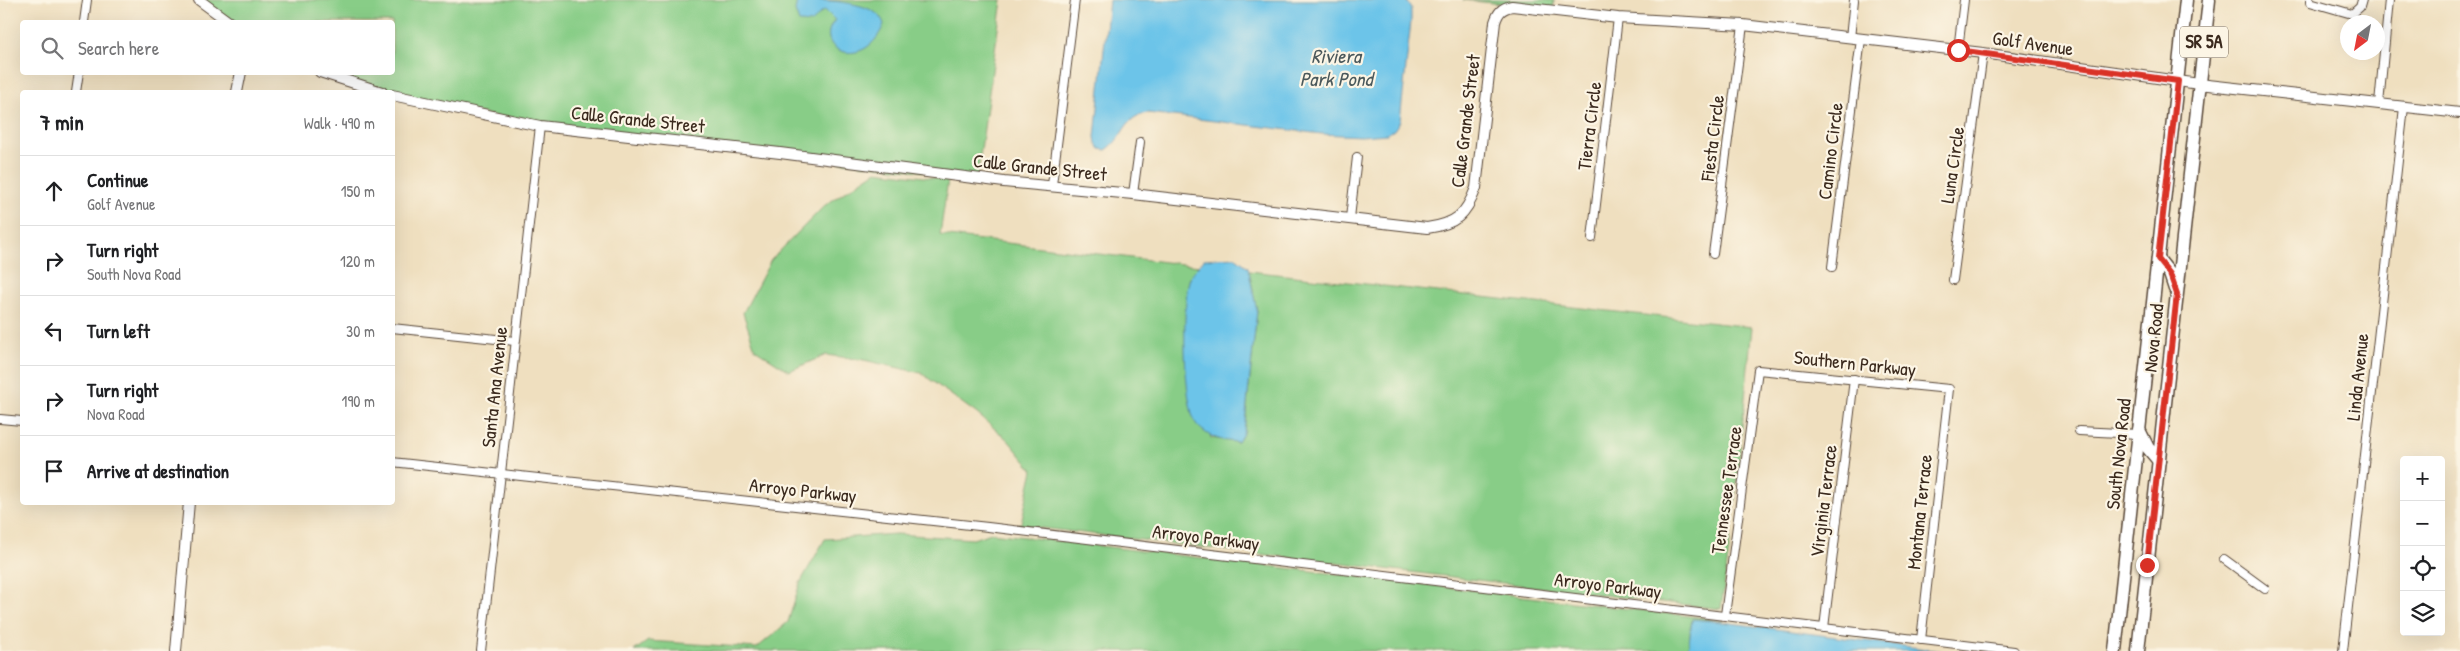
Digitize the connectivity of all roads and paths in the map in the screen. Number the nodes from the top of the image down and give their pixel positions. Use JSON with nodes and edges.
{"nodes":[{"id":1,"x":87,"y":0,"type":"edge"},
{"id":2,"x":199,"y":0,"type":"edge"},
{"id":3,"x":1075,"y":0,"type":"edge"},
{"id":4,"x":1854,"y":0,"type":"edge"},
{"id":5,"x":1964,"y":0,"type":"edge"},
{"id":6,"x":2186,"y":0,"type":"edge"},
{"id":7,"x":2209,"y":0,"type":"edge"},
{"id":8,"x":2310,"y":0,"type":"edge"},
{"id":9,"x":2362,"y":0,"type":"edge"},
{"id":10,"x":2389,"y":0,"type":"edge"},
{"id":11,"x":1512,"y":6,"type":"joint"},
{"id":12,"x":1618,"y":18,"type":"junction"},
{"id":13,"x":84,"y":20,"type":"edge"},
{"id":14,"x":227,"y":20,"type":"edge"},
{"id":15,"x":1743,"y":25,"type":"junction"},
{"id":16,"x":1855,"y":38,"type":"junction"},
{"id":17,"x":1958,"y":50,"type":"junction"},
{"id":18,"x":1983,"y":53,"type":"junction"},
{"id":19,"x":79,"y":75,"type":"edge"},
{"id":20,"x":240,"y":75,"type":"edge"},
{"id":21,"x":329,"y":75,"type":"edge"},
{"id":22,"x":2178,"y":81,"type":"junction"},
{"id":23,"x":2200,"y":84,"type":"junction"},
{"id":24,"x":76,"y":90,"type":"edge"},
{"id":25,"x":237,"y":90,"type":"edge"},
{"id":26,"x":376,"y":90,"type":"edge"},
{"id":27,"x":395,"y":96,"type":"edge"},
{"id":28,"x":2379,"y":104,"type":"junction"},
{"id":29,"x":2404,"y":107,"type":"junction"},
{"id":30,"x":2460,"y":113,"type":"edge"},
{"id":31,"x":540,"y":126,"type":"junction"},
{"id":32,"x":1140,"y":142,"type":"dead end"},
{"id":33,"x":1358,"y":157,"type":"dead end"},
{"id":34,"x":1052,"y":185,"type":"junction"},
{"id":35,"x":1133,"y":194,"type":"junction"},
{"id":36,"x":1350,"y":218,"type":"junction"},
{"id":37,"x":1592,"y":238,"type":"dead end"},
{"id":38,"x":1713,"y":254,"type":"dead end"},
{"id":39,"x":2158,"y":259,"type":"junction"},
{"id":40,"x":1832,"y":267,"type":"dead end"},
{"id":41,"x":1953,"y":280,"type":"dead end"},
{"id":42,"x":2177,"y":294,"type":"junction"},
{"id":43,"x":395,"y":328,"type":"edge"},
{"id":44,"x":515,"y":341,"type":"junction"},
{"id":45,"x":1758,"y":370,"type":"joint"},
{"id":46,"x":1854,"y":379,"type":"junction"},
{"id":47,"x":1949,"y":389,"type":"joint"},
{"id":48,"x":0,"y":418,"type":"edge"},
{"id":49,"x":20,"y":421,"type":"edge"},
{"id":50,"x":2079,"y":431,"type":"dead end"},
{"id":51,"x":2139,"y":432,"type":"junction"},
{"id":52,"x":2158,"y":461,"type":"junction"},
{"id":53,"x":395,"y":462,"type":"edge"},
{"id":54,"x":501,"y":474,"type":"junction"},
{"id":55,"x":189,"y":505,"type":"edge"},
{"id":56,"x":2224,"y":559,"type":"dead end"},
{"id":57,"x":2265,"y":589,"type":"dead end"},
{"id":58,"x":1725,"y":615,"type":"junction"},
{"id":59,"x":1824,"y":628,"type":"junction"},
{"id":60,"x":1921,"y":640,"type":"junction"},
{"id":61,"x":176,"y":651,"type":"edge"},
{"id":62,"x":481,"y":651,"type":"edge"},
{"id":63,"x":2014,"y":651,"type":"edge"},
{"id":64,"x":2116,"y":651,"type":"edge"},
{"id":65,"x":2138,"y":651,"type":"edge"},
{"id":66,"x":2343,"y":651,"type":"edge"}],
"edges":[{"from":1,"to":13,"type":"street"},
{"from":2,"to":14,"type":"street"},
{"from":3,"to":34,"type":"street"},
{"from":4,"to":16,"type":"street","name":"Camino Circle"},
{"from":5,"to":17,"type":"street"},
{"from":6,"to":22,"type":"main road","number":"SR 5A"},
{"from":7,"to":23,"type":"main road","name":"Nova Road","number":"SR 5A"},
{"from":8,"to":9,"type":"street"},
{"from":10,"to":28,"type":"street"},
{"from":11,"to":12,"type":"street","name":"Golf Avenue"},
{"from":11,"to":36,"type":"street","name":"Calle Grande Street"},
{"from":12,"to":15,"type":"street","name":"Golf Avenue"},
{"from":12,"to":37,"type":"street","name":"Tierra Circle"},
{"from":15,"to":16,"type":"street","name":"Golf Avenue"},
{"from":15,"to":38,"type":"street","name":"Fiesta Circle"},
{"from":16,"to":17,"type":"street","name":"Golf Avenue"},
{"from":16,"to":40,"type":"street","name":"Camino Circle"},
{"from":17,"to":18,"type":"street","name":"Golf Avenue"},
{"from":18,"to":22,"type":"street","name":"Golf Avenue"},
{"from":18,"to":41,"type":"street","name":"Luna Circle"},
{"from":19,"to":24,"type":"street"},
{"from":20,"to":25,"type":"street"},
{"from":21,"to":26,"type":"street"},
{"from":22,"to":23,"type":"street","name":"Golf Avenue"},
{"from":22,"to":39,"type":"main road","name":"South Nova Road","number":"SR 5A"},
{"from":23,"to":28,"type":"street","name":"Golf Avenue"},
{"from":23,"to":42,"type":"main road","name":"Nova Road","number":"SR 5A"},
{"from":27,"to":31,"type":"street","name":"Calle Grande Street"},
{"from":28,"to":29,"type":"street","name":"Golf Avenue"},
{"from":29,"to":30,"type":"street","name":"Golf Avenue"},
{"from":29,"to":66,"type":"street","name":"Linda Avenue"},
{"from":31,"to":34,"type":"street","name":"Calle Grande Street"},
{"from":31,"to":44,"type":"street","name":"Santa Ana Avenue"},
{"from":32,"to":35,"type":"street"},
{"from":33,"to":36,"type":"street"},
{"from":34,"to":35,"type":"street","name":"Calle Grande Street"},
{"from":35,"to":36,"type":"street","name":"Calle Grande Street"},
{"from":39,"to":42,"type":"main road"},
{"from":39,"to":51,"type":"main road","name":"South Nova Road","number":"SR 5A"},
{"from":42,"to":52,"type":"main road","name":"Nova Road","number":"SR 5A"},
{"from":43,"to":44,"type":"street"},
{"from":44,"to":54,"type":"street","name":"Santa Ana Avenue"},
{"from":45,"to":46,"type":"street","name":"Southern Parkway"},
{"from":45,"to":58,"type":"street","name":"Tennessee Terrace"},
{"from":46,"to":47,"type":"street","name":"Southern Parkway"},
{"from":46,"to":59,"type":"street","name":"Virginia Terrace"},
{"from":47,"to":60,"type":"street","name":"Montana Terrace"},
{"from":48,"to":49,"type":"street"},
{"from":50,"to":51,"type":"street"},
{"from":51,"to":52,"type":"main road"},
{"from":51,"to":64,"type":"main road","name":"South Nova Road","number":"SR 5A"},
{"from":52,"to":65,"type":"main road","name":"Nova Road","number":"SR 5A"},
{"from":53,"to":54,"type":"street","name":"Arroyo Parkway"},
{"from":54,"to":58,"type":"street","name":"Arroyo Parkway"},
{"from":54,"to":62,"type":"street","name":"Santa Ana Avenue"},
{"from":55,"to":61,"type":"street"},
{"from":56,"to":57,"type":"street"},
{"from":58,"to":59,"type":"street","name":"Arroyo Parkway"},
{"from":59,"to":60,"type":"street","name":"Arroyo Parkway"},
{"from":60,"to":63,"type":"street","name":"Arroyo Parkway"}]}
